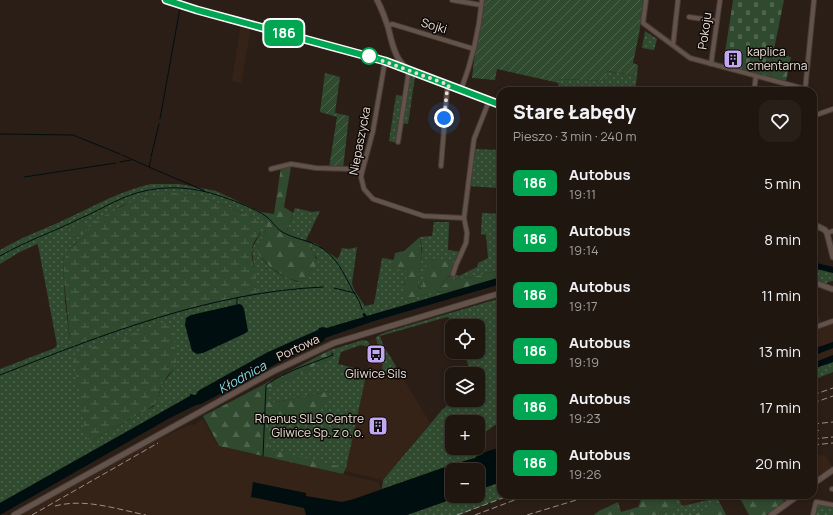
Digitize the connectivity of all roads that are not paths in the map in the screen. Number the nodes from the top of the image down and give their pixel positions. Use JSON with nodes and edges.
{"nodes":[{"id":1,"x":166,"y":0,"type":"edge"},
{"id":2,"x":377,"y":0,"type":"edge"},
{"id":3,"x":452,"y":0,"type":"edge"},
{"id":4,"x":646,"y":0,"type":"edge"},
{"id":5,"x":678,"y":0,"type":"edge"},
{"id":6,"x":720,"y":0,"type":"edge"},
{"id":7,"x":814,"y":0,"type":"edge"},
{"id":8,"x":482,"y":2,"type":"edge"},
{"id":9,"x":689,"y":17,"type":"dead end"},
{"id":10,"x":717,"y":21,"type":"junction"},
{"id":11,"x":388,"y":26,"type":"junction"},
{"id":12,"x":673,"y":45,"type":"junction"},
{"id":13,"x":474,"y":49,"type":"junction"},
{"id":14,"x":396,"y":55,"type":"junction"},
{"id":15,"x":385,"y":61,"type":"junction"},
{"id":16,"x":392,"y":64,"type":"junction"},
{"id":17,"x":711,"y":64,"type":"junction"},
{"id":18,"x":409,"y":70,"type":"junction"},
{"id":19,"x":756,"y":76,"type":"junction"},
{"id":20,"x":449,"y":85,"type":"junction"},
{"id":21,"x":755,"y":87,"type":"edge"},
{"id":22,"x":794,"y":87,"type":"edge"},
{"id":23,"x":805,"y":87,"type":"edge"},
{"id":24,"x":461,"y":90,"type":"junction"},
{"id":25,"x":489,"y":101,"type":"junction"},
{"id":26,"x":497,"y":104,"type":"edge"},
{"id":27,"x":833,"y":109,"type":"edge"},
{"id":28,"x":817,"y":115,"type":"edge"},
{"id":29,"x":398,"y":142,"type":"dead end"},
{"id":30,"x":441,"y":166,"type":"dead end"},
{"id":31,"x":271,"y":169,"type":"dead end"},
{"id":32,"x":362,"y":172,"type":"junction"},
{"id":33,"x":464,"y":218,"type":"junction"},
{"id":34,"x":817,"y":226,"type":"edge"},
{"id":35,"x":833,"y":231,"type":"edge"},
{"id":36,"x":827,"y":233,"type":"junction"},
{"id":37,"x":833,"y":257,"type":"edge"},
{"id":38,"x":453,"y":274,"type":"dead end"},
{"id":39,"x":817,"y":283,"type":"edge"},
{"id":40,"x":833,"y":289,"type":"edge"},
{"id":41,"x":497,"y":294,"type":"edge"},
{"id":42,"x":833,"y":321,"type":"edge"},
{"id":43,"x":817,"y":327,"type":"edge"},
{"id":44,"x":833,"y":470,"type":"edge"},
{"id":45,"x":817,"y":481,"type":"edge"},
{"id":46,"x":793,"y":499,"type":"edge"},
{"id":47,"x":833,"y":505,"type":"edge"},
{"id":48,"x":14,"y":515,"type":"edge"},
{"id":49,"x":771,"y":515,"type":"edge"},
{"id":50,"x":813,"y":515,"type":"edge"}],
"edges":[{"from":1,"to":15,"type":"street"},
{"from":2,"to":11,"type":"street"},
{"from":3,"to":8,"type":"street"},
{"from":4,"to":12,"type":"street"},
{"from":5,"to":12,"type":"street"},
{"from":6,"to":10,"type":"street","name":"Pokoju"},
{"from":7,"to":23,"type":"street"},
{"from":8,"to":13,"type":"street"},
{"from":9,"to":10,"type":"street"},
{"from":10,"to":17,"type":"street","name":"Pokoju"},
{"from":11,"to":13,"type":"street","name":"Sojki"},
{"from":11,"to":14,"type":"street"},
{"from":12,"to":17,"type":"street"},
{"from":13,"to":24,"type":"street"},
{"from":14,"to":16,"type":"street"},
{"from":14,"to":18,"type":"street"},
{"from":15,"to":16,"type":"street"},
{"from":15,"to":32,"type":"street","name":"Niepaszycka"},
{"from":16,"to":18,"type":"street"},
{"from":17,"to":19,"type":"street"},
{"from":18,"to":20,"type":"street"},
{"from":18,"to":29,"type":"street"},
{"from":19,"to":21,"type":"street"},
{"from":19,"to":22,"type":"street"},
{"from":20,"to":24,"type":"street"},
{"from":20,"to":30,"type":"street"},
{"from":24,"to":25,"type":"street"},
{"from":25,"to":26,"type":"street"},
{"from":25,"to":33,"type":"street"},
{"from":27,"to":28,"type":"street"},
{"from":31,"to":32,"type":"street"},
{"from":32,"to":33,"type":"street","name":"Niepaszycka"},
{"from":33,"to":38,"type":"street"},
{"from":34,"to":36,"type":"street"},
{"from":35,"to":36,"type":"street"},
{"from":36,"to":37,"type":"street"},
{"from":39,"to":40,"type":"street"},
{"from":41,"to":48,"type":"street","name":"Portowa"},
{"from":42,"to":43,"type":"street"},
{"from":44,"to":45,"type":"street"},
{"from":46,"to":49,"type":"street"},
{"from":47,"to":50,"type":"street"}]}
